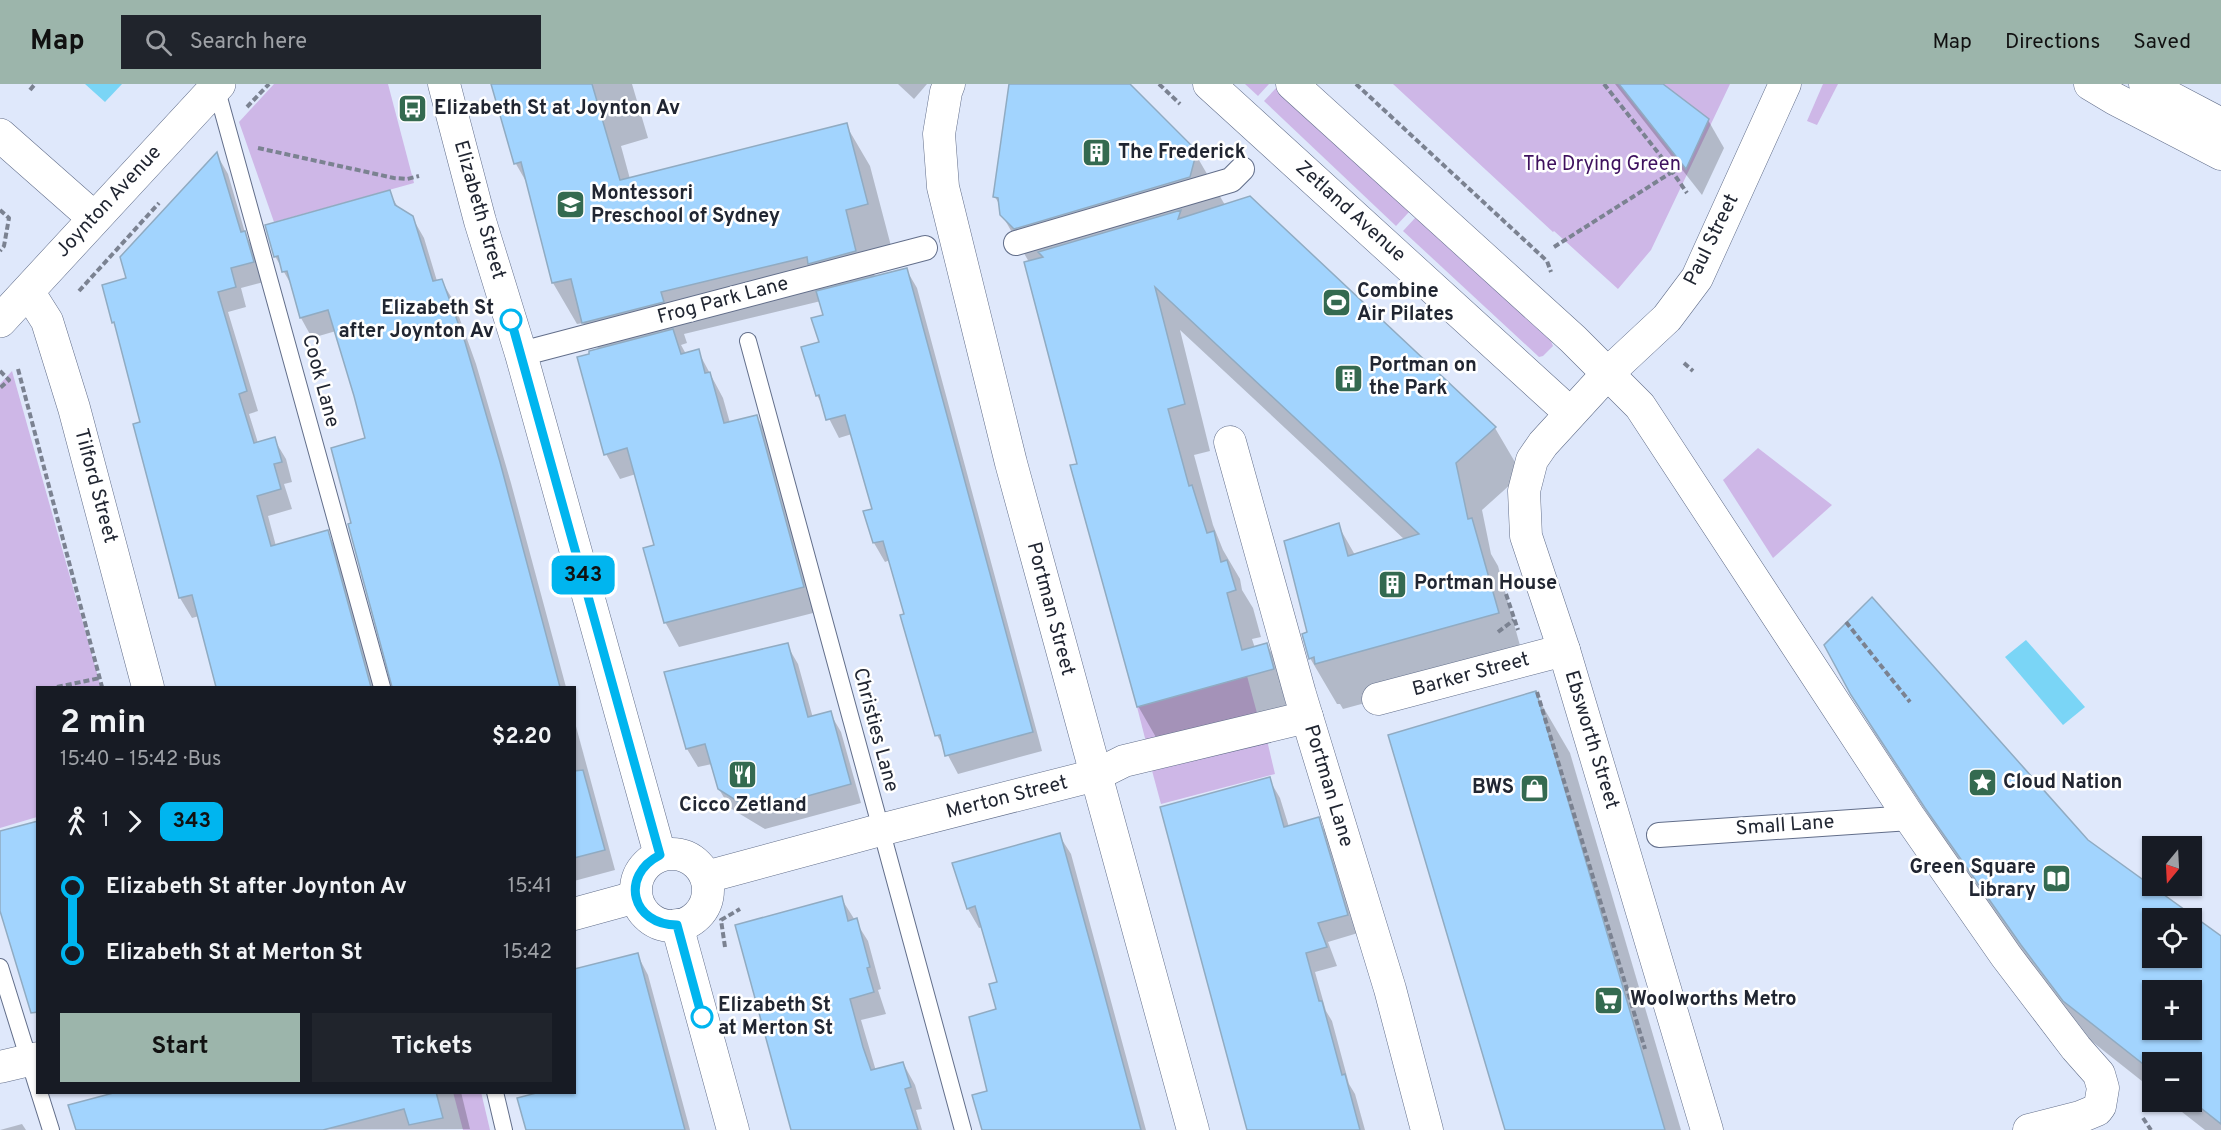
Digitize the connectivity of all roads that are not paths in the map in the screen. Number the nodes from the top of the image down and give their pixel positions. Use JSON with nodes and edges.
{"nodes":[{"id":1,"x":444,"y":84,"type":"edge"},
{"id":2,"x":949,"y":84,"type":"edge"},
{"id":3,"x":1209,"y":84,"type":"edge"},
{"id":4,"x":1292,"y":84,"type":"edge"},
{"id":5,"x":1785,"y":84,"type":"edge"},
{"id":6,"x":2090,"y":84,"type":"edge"},
{"id":7,"x":2145,"y":84,"type":"edge"},
{"id":8,"x":217,"y":85,"type":"edge"},
{"id":9,"x":2221,"y":124,"type":"edge"},
{"id":10,"x":0,"y":135,"type":"edge"},
{"id":11,"x":2221,"y":154,"type":"edge"},
{"id":12,"x":1242,"y":170,"type":"dead end"},
{"id":13,"x":94,"y":218,"type":"junction"},
{"id":14,"x":1016,"y":243,"type":"dead end"},
{"id":15,"x":925,"y":248,"type":"dead end"},
{"id":16,"x":28,"y":291,"type":"junction"},
{"id":17,"x":0,"y":321,"type":"edge"},
{"id":18,"x":748,"y":341,"type":"dead end"},
{"id":19,"x":521,"y":354,"type":"junction"},
{"id":20,"x":1608,"y":373,"type":"junction"},
{"id":21,"x":1570,"y":412,"type":"junction"},
{"id":22,"x":1230,"y":442,"type":"dead end"},
{"id":23,"x":1564,"y":650,"type":"junction"},
{"id":24,"x":148,"y":686,"type":"edge"},
{"id":25,"x":382,"y":686,"type":"edge"},
{"id":26,"x":1378,"y":699,"type":"dead end"},
{"id":27,"x":1307,"y":717,"type":"junction"},
{"id":28,"x":1096,"y":775,"type":"junction"},
{"id":29,"x":1910,"y":818,"type":"junction"},
{"id":30,"x":880,"y":830,"type":"junction"},
{"id":31,"x":1659,"y":835,"type":"dead end"},
{"id":32,"x":660,"y":855,"type":"junction"},
{"id":33,"x":705,"y":877,"type":"junction"},
{"id":34,"x":636,"y":897,"type":"junction"},
{"id":35,"x":576,"y":913,"type":"edge"},
{"id":36,"x":677,"y":925,"type":"junction"},
{"id":37,"x":0,"y":967,"type":"edge"},
{"id":38,"x":28,"y":1073,"type":"edge"},
{"id":39,"x":36,"y":1093,"type":"edge"},
{"id":40,"x":36,"y":1094,"type":"edge"},
{"id":41,"x":495,"y":1094,"type":"edge"},
{"id":42,"x":51,"y":1130,"type":"edge"},
{"id":43,"x":504,"y":1130,"type":"edge"},
{"id":44,"x":733,"y":1130,"type":"edge"},
{"id":45,"x":963,"y":1130,"type":"edge"},
{"id":46,"x":1192,"y":1130,"type":"edge"},
{"id":47,"x":1427,"y":1130,"type":"edge"},
{"id":48,"x":1707,"y":1130,"type":"edge"},
{"id":49,"x":2029,"y":1130,"type":"edge"}],
"edges":[{"from":1,"to":19,"type":"street","name":"Elizabeth Street"},
{"from":2,"to":28,"type":"street","name":"Portman Street"},
{"from":3,"to":21,"type":"street","name":"Zetland Avenue"},
{"from":4,"to":20,"type":"street"},
{"from":5,"to":20,"type":"street","name":"Paul Street"},
{"from":6,"to":11,"type":"street"},
{"from":7,"to":9,"type":"street"},
{"from":8,"to":13,"type":"street","name":"Joynton Avenue"},
{"from":8,"to":25,"type":"lane","name":"Cook Lane"},
{"from":10,"to":13,"type":"street"},
{"from":12,"to":14,"type":"street"},
{"from":13,"to":16,"type":"street","name":"Joynton Avenue"},
{"from":15,"to":19,"type":"street","name":"Frog Park Lane"},
{"from":16,"to":17,"type":"street","name":"Joynton Avenue"},
{"from":16,"to":24,"type":"street","name":"Tilford Street"},
{"from":18,"to":30,"type":"lane","name":"Christies Lane"},
{"from":19,"to":32,"type":"street","name":"Elizabeth Street"},
{"from":20,"to":21,"type":"street","name":"Ebsworth Street"},
{"from":20,"to":29,"type":"street"},
{"from":21,"to":23,"type":"street","name":"Ebsworth Street"},
{"from":22,"to":27,"type":"street","name":"Portman Lane"},
{"from":23,"to":26,"type":"street","name":"Barker Street"},
{"from":23,"to":48,"type":"street","name":"Ebsworth Street"},
{"from":27,"to":28,"type":"street","name":"Merton Street"},
{"from":27,"to":47,"type":"street","name":"Portman Lane"},
{"from":28,"to":30,"type":"street","name":"Merton Street"},
{"from":28,"to":46,"type":"street","name":"Portman Street"},
{"from":29,"to":31,"type":"street","name":"Small Lane"},
{"from":29,"to":49,"type":"street"},
{"from":30,"to":33,"type":"street","name":"Merton Street"},
{"from":30,"to":45,"type":"lane","name":"Christies Lane"},
{"from":32,"to":33,"type":"street"},
{"from":32,"to":34,"type":"street"},
{"from":33,"to":36,"type":"street"},
{"from":34,"to":35,"type":"street"},
{"from":34,"to":36,"type":"street"},
{"from":36,"to":44,"type":"street"},
{"from":37,"to":38,"type":"lane"},
{"from":38,"to":39,"type":"lane"},
{"from":40,"to":42,"type":"lane"},
{"from":41,"to":43,"type":"lane"}]}
